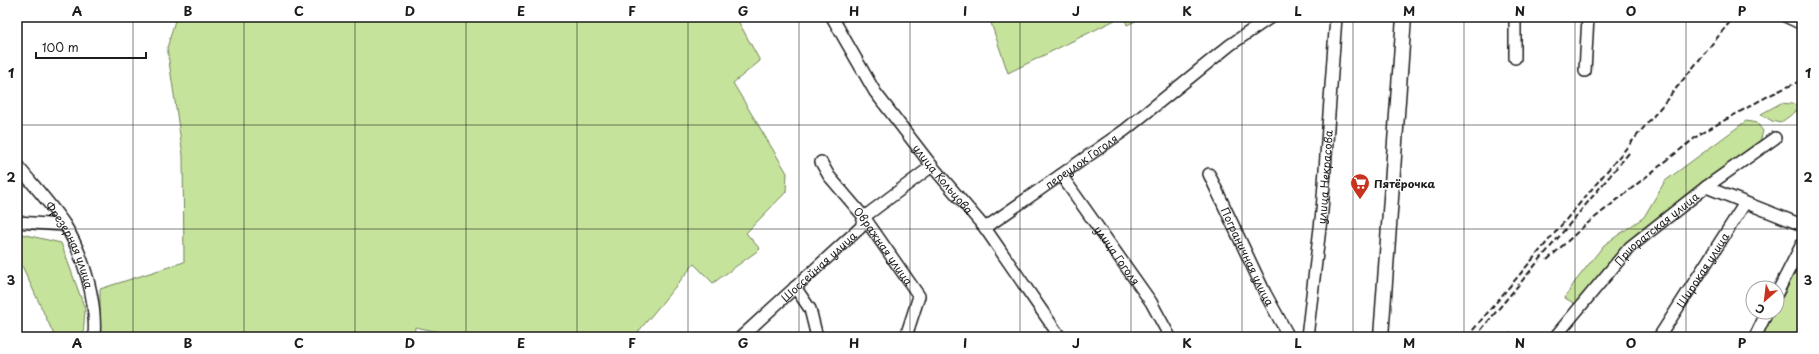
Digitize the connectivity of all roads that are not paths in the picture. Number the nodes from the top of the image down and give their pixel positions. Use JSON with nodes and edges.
{"nodes":[{"id":1,"x":832,"y":17,"type":"edge"},
{"id":2,"x":1272,"y":17,"type":"edge"},
{"id":3,"x":1336,"y":17,"type":"edge"},
{"id":4,"x":1404,"y":17,"type":"edge"},
{"id":5,"x":1515,"y":17,"type":"edge"},
{"id":6,"x":1588,"y":17,"type":"edge"},
{"id":7,"x":1786,"y":17,"type":"edge"},
{"id":8,"x":1802,"y":24,"type":"edge"},
{"id":9,"x":1515,"y":58,"type":"dead end"},
{"id":10,"x":1585,"y":70,"type":"dead end"},
{"id":11,"x":1775,"y":138,"type":"dead end"},
{"id":12,"x":821,"y":162,"type":"dead end"},
{"id":13,"x":17,"y":165,"type":"edge"},
{"id":14,"x":932,"y":166,"type":"junction"},
{"id":15,"x":1209,"y":174,"type":"dead end"},
{"id":16,"x":1061,"y":175,"type":"junction"},
{"id":17,"x":1706,"y":187,"type":"junction"},
{"id":18,"x":1745,"y":203,"type":"junction"},
{"id":19,"x":864,"y":217,"type":"junction"},
{"id":20,"x":17,"y":222,"type":"edge"},
{"id":21,"x":64,"y":225,"type":"junction"},
{"id":22,"x":1802,"y":225,"type":"edge"},
{"id":23,"x":985,"y":228,"type":"junction"},
{"id":24,"x":1802,"y":244,"type":"edge"},
{"id":25,"x":1784,"y":280,"type":"edge"},
{"id":26,"x":795,"y":287,"type":"junction"},
{"id":27,"x":1763,"y":320,"type":"edge"},
{"id":28,"x":94,"y":337,"type":"edge"},
{"id":29,"x":741,"y":337,"type":"edge"},
{"id":30,"x":817,"y":337,"type":"edge"},
{"id":31,"x":910,"y":337,"type":"edge"},
{"id":32,"x":1060,"y":337,"type":"edge"},
{"id":33,"x":1170,"y":337,"type":"edge"},
{"id":34,"x":1289,"y":337,"type":"edge"},
{"id":35,"x":1307,"y":337,"type":"edge"},
{"id":36,"x":1380,"y":337,"type":"edge"},
{"id":37,"x":1555,"y":337,"type":"edge"},
{"id":38,"x":1658,"y":337,"type":"edge"},
{"id":39,"x":1755,"y":337,"type":"edge"}],
"edges":[{"from":1,"to":14,"type":"street","name":"улица Кольцова"},
{"from":2,"to":16,"type":"street","name":"переулок Гоголя"},
{"from":3,"to":35,"type":"street","name":"улица Некрасова"},
{"from":4,"to":36,"type":"main road"},
{"from":5,"to":9,"type":"street"},
{"from":6,"to":10,"type":"street"},
{"from":7,"to":8,"type":"street"},
{"from":11,"to":17,"type":"street","name":"Приоратская улица"},
{"from":12,"to":19,"type":"street","name":"Овражная улица"},
{"from":13,"to":21,"type":"street","name":"Фрезерная улица"},
{"from":14,"to":19,"type":"street","name":"Шоссейная улица"},
{"from":14,"to":23,"type":"street","name":"улица Кольцова"},
{"from":15,"to":34,"type":"street","name":"Пограничная улица"},
{"from":16,"to":23,"type":"street","name":"переулок Гоголя"},
{"from":16,"to":33,"type":"street","name":"улица Гоголя"},
{"from":17,"to":18,"type":"street"},
{"from":17,"to":37,"type":"street","name":"Приоратская улица"},
{"from":18,"to":22,"type":"street"},
{"from":18,"to":38,"type":"street","name":"Широкая улица"},
{"from":19,"to":26,"type":"street","name":"Шоссейная улица"},
{"from":19,"to":31,"type":"street","name":"Овражная улица"},
{"from":20,"to":21,"type":"street"},
{"from":21,"to":28,"type":"street","name":"Фрезерная улица"},
{"from":23,"to":32,"type":"street","name":"улица Кольцова"},
{"from":24,"to":25,"type":"street"},
{"from":26,"to":29,"type":"street","name":"Шоссейная улица"},
{"from":26,"to":30,"type":"street"},
{"from":27,"to":39,"type":"street"}]}
